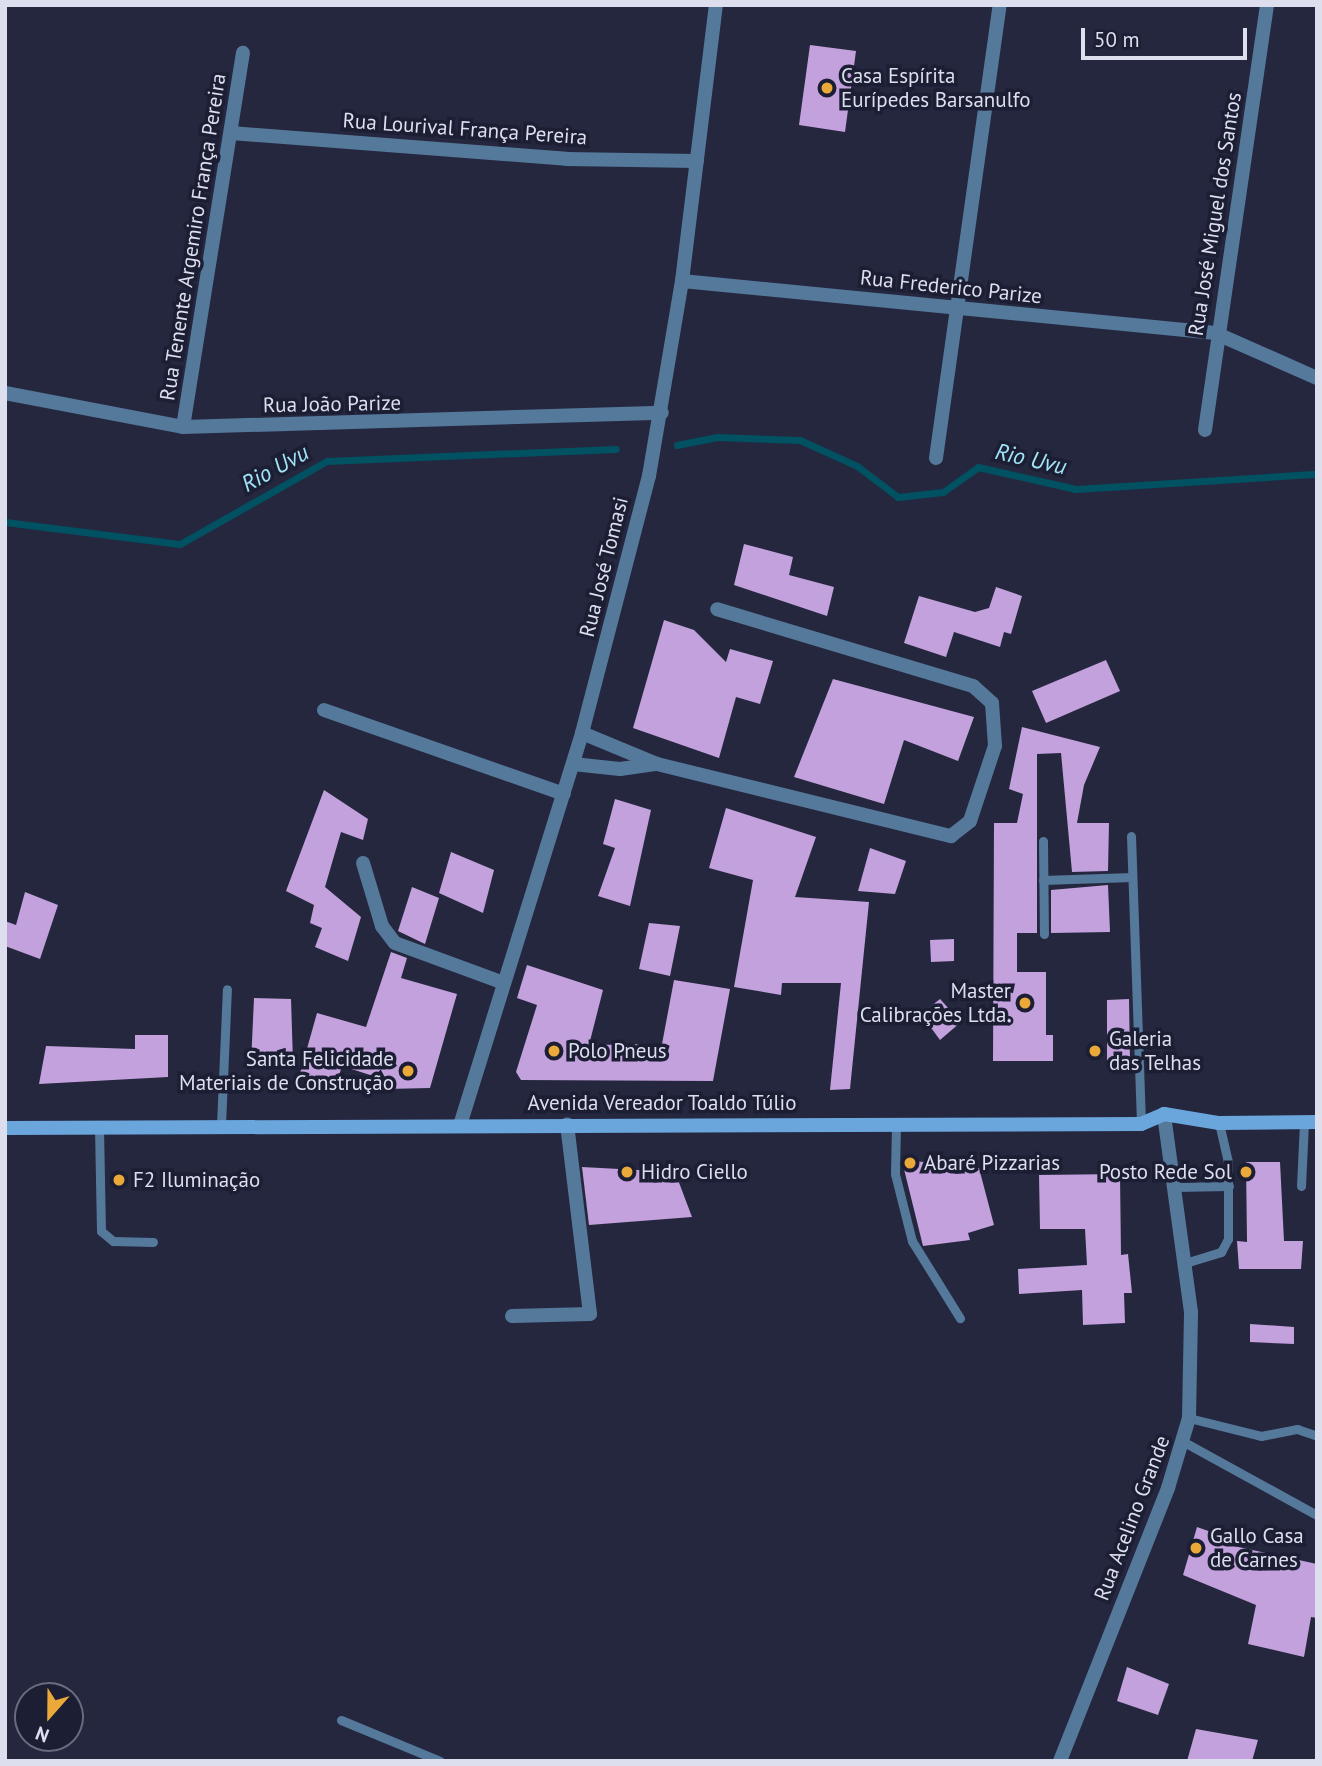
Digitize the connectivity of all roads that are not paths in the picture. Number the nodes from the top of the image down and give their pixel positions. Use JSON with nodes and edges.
{"nodes":[{"id":1,"x":716,"y":5,"type":"edge"},
{"id":2,"x":1000,"y":5,"type":"edge"},
{"id":3,"x":1267,"y":5,"type":"edge"},
{"id":4,"x":243,"y":53,"type":"dead end"},
{"id":5,"x":231,"y":133,"type":"junction"},
{"id":6,"x":697,"y":161,"type":"junction"},
{"id":7,"x":682,"y":281,"type":"junction"},
{"id":8,"x":959,"y":309,"type":"junction"},
{"id":9,"x":1215,"y":333,"type":"junction"},
{"id":10,"x":1317,"y":378,"type":"edge"},
{"id":11,"x":5,"y":393,"type":"edge"},
{"id":12,"x":662,"y":413,"type":"junction"},
{"id":13,"x":183,"y":427,"type":"junction"},
{"id":14,"x":1205,"y":430,"type":"dead end"},
{"id":15,"x":936,"y":458,"type":"dead end"},
{"id":16,"x":717,"y":609,"type":"dead end"},
{"id":17,"x":324,"y":710,"type":"dead end"},
{"id":18,"x":582,"y":733,"type":"junction"},
{"id":19,"x":573,"y":764,"type":"junction"},
{"id":20,"x":657,"y":764,"type":"junction"},
{"id":21,"x":564,"y":794,"type":"junction"},
{"id":22,"x":1131,"y":836,"type":"dead end"},
{"id":23,"x":1043,"y":841,"type":"dead end"},
{"id":24,"x":363,"y":863,"type":"dead end"},
{"id":25,"x":1132,"y":877,"type":"junction"},
{"id":26,"x":1043,"y":880,"type":"junction"},
{"id":27,"x":1044,"y":934,"type":"dead end"},
{"id":28,"x":501,"y":982,"type":"junction"},
{"id":29,"x":227,"y":989,"type":"dead end"},
{"id":30,"x":1164,"y":1114,"type":"junction"},
{"id":31,"x":461,"y":1122,"type":"junction"},
{"id":32,"x":1310,"y":1122,"type":"edge"},
{"id":33,"x":568,"y":1124,"type":"junction"},
{"id":34,"x":1141,"y":1124,"type":"junction"},
{"id":35,"x":1219,"y":1124,"type":"junction"},
{"id":36,"x":221,"y":1125,"type":"junction"},
{"id":37,"x":896,"y":1125,"type":"junction"},
{"id":38,"x":99,"y":1127,"type":"junction"},
{"id":39,"x":5,"y":1128,"type":"edge"},
{"id":40,"x":1229,"y":1186,"type":"junction"},
{"id":41,"x":1301,"y":1186,"type":"dead end"},
{"id":42,"x":1174,"y":1187,"type":"junction"},
{"id":43,"x":153,"y":1242,"type":"dead end"},
{"id":44,"x":1185,"y":1263,"type":"junction"},
{"id":45,"x":512,"y":1316,"type":"dead end"},
{"id":46,"x":961,"y":1318,"type":"dead end"},
{"id":47,"x":1189,"y":1418,"type":"junction"},
{"id":48,"x":1317,"y":1436,"type":"edge"},
{"id":49,"x":1184,"y":1442,"type":"junction"},
{"id":50,"x":1317,"y":1515,"type":"edge"},
{"id":51,"x":341,"y":1720,"type":"dead end"},
{"id":52,"x":440,"y":1761,"type":"edge"},
{"id":53,"x":1060,"y":1761,"type":"edge"}],
"edges":[{"from":1,"to":6,"type":"street","name":"Rua José Tomasi"},
{"from":2,"to":8,"type":"street"},
{"from":3,"to":9,"type":"street","name":"Rua José Miguel dos Santos"},
{"from":4,"to":5,"type":"street","name":"Rua Tenente Argemiro França Pereira"},
{"from":5,"to":6,"type":"street","name":"Rua Lourival França Pereira"},
{"from":5,"to":13,"type":"street","name":"Rua Tenente Argemiro França Pereira"},
{"from":6,"to":7,"type":"street","name":"Rua José Tomasi"},
{"from":7,"to":8,"type":"street","name":"Rua Frederico Parize"},
{"from":7,"to":12,"type":"street","name":"Rua José Tomasi"},
{"from":8,"to":9,"type":"street","name":"Rua Frederico Parize"},
{"from":8,"to":15,"type":"street"},
{"from":9,"to":10,"type":"street","name":"Rua Frederico Parize"},
{"from":9,"to":14,"type":"street","name":"Rua José Miguel dos Santos"},
{"from":11,"to":13,"type":"street","name":"Rua João Parize"},
{"from":12,"to":13,"type":"street","name":"Rua João Parize"},
{"from":12,"to":18,"type":"street","name":"Rua José Tomasi"},
{"from":16,"to":20,"type":"street"},
{"from":17,"to":21,"type":"street"},
{"from":18,"to":19,"type":"street","name":"Rua José Tomasi"},
{"from":18,"to":20,"type":"street"},
{"from":19,"to":20,"type":"street"},
{"from":19,"to":21,"type":"street","name":"Rua José Tomasi"},
{"from":21,"to":28,"type":"street","name":"Rua José Tomasi"},
{"from":22,"to":25,"type":"lane"},
{"from":23,"to":26,"type":"lane"},
{"from":24,"to":28,"type":"street"},
{"from":25,"to":26,"type":"lane"},
{"from":25,"to":34,"type":"lane"},
{"from":26,"to":27,"type":"lane"},
{"from":28,"to":31,"type":"street","name":"Rua José Tomasi"},
{"from":29,"to":36,"type":"lane"},
{"from":30,"to":34,"type":"main road","name":"Avenida Vereador Toaldo Túlio"},
{"from":30,"to":35,"type":"main road"},
{"from":30,"to":42,"type":"street","name":"Rua Acelino Grande"},
{"from":31,"to":33,"type":"main road","name":"Avenida Vereador Toaldo Túlio"},
{"from":31,"to":36,"type":"main road","name":"Avenida Vereador Toaldo Túlio"},
{"from":32,"to":35,"type":"main road"},
{"from":32,"to":41,"type":"lane"},
{"from":33,"to":37,"type":"main road","name":"Avenida Vereador Toaldo Túlio"},
{"from":33,"to":45,"type":"street"},
{"from":34,"to":37,"type":"main road","name":"Avenida Vereador Toaldo Túlio"},
{"from":35,"to":40,"type":"lane"},
{"from":36,"to":38,"type":"main road","name":"Avenida Vereador Toaldo Túlio"},
{"from":37,"to":46,"type":"lane"},
{"from":38,"to":39,"type":"main road","name":"Avenida Vereador Toaldo Túlio"},
{"from":38,"to":43,"type":"lane"},
{"from":40,"to":42,"type":"lane"},
{"from":40,"to":44,"type":"lane"},
{"from":42,"to":44,"type":"street","name":"Rua Acelino Grande"},
{"from":44,"to":47,"type":"street","name":"Rua Acelino Grande"},
{"from":47,"to":48,"type":"lane"},
{"from":47,"to":49,"type":"street","name":"Rua Acelino Grande"},
{"from":49,"to":50,"type":"lane"},
{"from":49,"to":53,"type":"street","name":"Rua Acelino Grande"},
{"from":51,"to":52,"type":"lane"}]}
